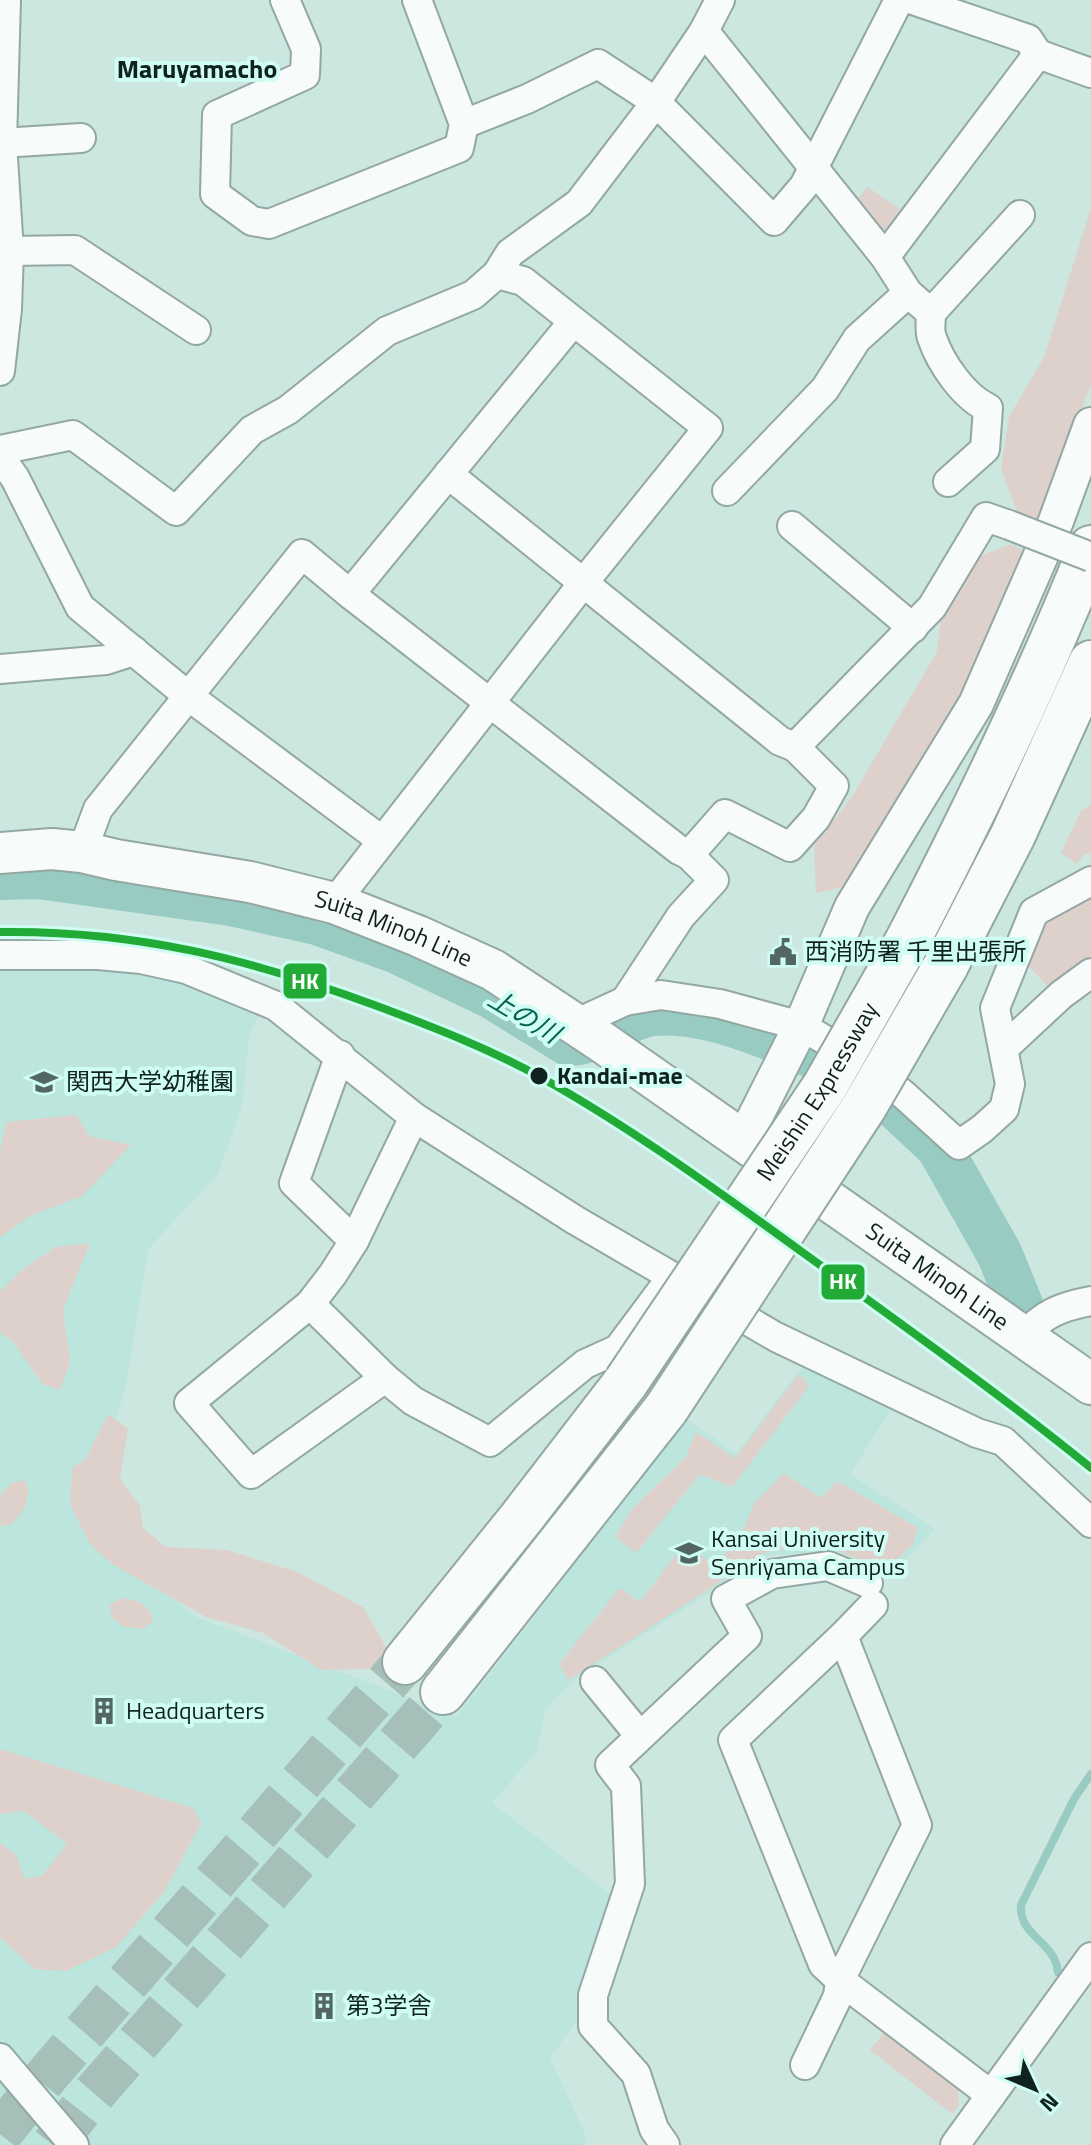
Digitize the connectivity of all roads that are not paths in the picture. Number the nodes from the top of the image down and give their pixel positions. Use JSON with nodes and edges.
{"nodes":[{"id":1,"x":6,"y":0,"type":"edge"},
{"id":2,"x":285,"y":0,"type":"edge"},
{"id":3,"x":417,"y":0,"type":"edge"},
{"id":4,"x":720,"y":0,"type":"edge"},
{"id":5,"x":899,"y":0,"type":"edge"},
{"id":6,"x":913,"y":0,"type":"edge"},
{"id":7,"x":2,"y":28,"type":"edge"},
{"id":8,"x":704,"y":31,"type":"junction"},
{"id":9,"x":1038,"y":54,"type":"junction"},
{"id":10,"x":1091,"y":73,"type":"edge"},
{"id":11,"x":656,"y":102,"type":"junction"},
{"id":12,"x":464,"y":124,"type":"junction"},
{"id":13,"x":81,"y":138,"type":"dead end"},
{"id":14,"x":2,"y":143,"type":"junction"},
{"id":15,"x":813,"y":170,"type":"junction"},
{"id":16,"x":1020,"y":215,"type":"dead end"},
{"id":17,"x":6,"y":234,"type":"edge"},
{"id":18,"x":885,"y":257,"type":"junction"},
{"id":19,"x":497,"y":274,"type":"junction"},
{"id":20,"x":908,"y":293,"type":"junction"},
{"id":21,"x":931,"y":313,"type":"junction"},
{"id":22,"x":573,"y":322,"type":"junction"},
{"id":23,"x":196,"y":330,"type":"dead end"},
{"id":24,"x":0,"y":371,"type":"edge"},
{"id":25,"x":1091,"y":425,"type":"edge"},
{"id":26,"x":0,"y":450,"type":"edge"},
{"id":27,"x":0,"y":457,"type":"edge"},
{"id":28,"x":952,"y":469,"type":"dead end"},
{"id":29,"x":448,"y":474,"type":"junction"},
{"id":30,"x":727,"y":491,"type":"dead end"},
{"id":31,"x":792,"y":526,"type":"dead end"},
{"id":32,"x":1091,"y":548,"type":"edge"},
{"id":33,"x":1091,"y":557,"type":"edge"},
{"id":34,"x":584,"y":582,"type":"junction"},
{"id":35,"x":350,"y":594,"type":"junction"},
{"id":36,"x":913,"y":628,"type":"junction"},
{"id":37,"x":134,"y":651,"type":"junction"},
{"id":38,"x":1091,"y":663,"type":"edge"},
{"id":39,"x":0,"y":669,"type":"edge"},
{"id":40,"x":187,"y":695,"type":"junction"},
{"id":41,"x":489,"y":702,"type":"junction"},
{"id":42,"x":795,"y":747,"type":"junction"},
{"id":43,"x":380,"y":839,"type":"junction"},
{"id":44,"x":82,"y":852,"type":"junction"},
{"id":45,"x":0,"y":853,"type":"edge"},
{"id":46,"x":689,"y":855,"type":"junction"},
{"id":47,"x":1091,"y":881,"type":"edge"},
{"id":48,"x":334,"y":903,"type":"junction"},
{"id":49,"x":0,"y":955,"type":"edge"},
{"id":50,"x":1091,"y":973,"type":"edge"},
{"id":51,"x":625,"y":1001,"type":"junction"},
{"id":52,"x":586,"y":1032,"type":"junction"},
{"id":53,"x":793,"y":1040,"type":"junction"},
{"id":54,"x":1004,"y":1048,"type":"junction"},
{"id":55,"x":340,"y":1055,"type":"junction"},
{"id":56,"x":414,"y":1117,"type":"junction"},
{"id":57,"x":743,"y":1141,"type":"junction"},
{"id":58,"x":354,"y":1241,"type":"junction"},
{"id":59,"x":671,"y":1278,"type":"junction"},
{"id":60,"x":1091,"y":1301,"type":"edge"},
{"id":61,"x":310,"y":1304,"type":"junction"},
{"id":62,"x":1022,"y":1337,"type":"junction"},
{"id":63,"x":385,"y":1378,"type":"junction"},
{"id":64,"x":1091,"y":1384,"type":"edge"},
{"id":65,"x":1091,"y":1523,"type":"edge"},
{"id":66,"x":843,"y":1636,"type":"junction"},
{"id":67,"x":405,"y":1662,"type":"tunnel mouth"},
{"id":68,"x":595,"y":1681,"type":"dead end"},
{"id":69,"x":443,"y":1692,"type":"tunnel mouth"},
{"id":70,"x":640,"y":1736,"type":"junction"},
{"id":71,"x":1091,"y":1957,"type":"edge"},
{"id":72,"x":840,"y":1980,"type":"junction"},
{"id":73,"x":805,"y":2065,"type":"dead end"},
{"id":74,"x":3,"y":2071,"type":"edge"},
{"id":75,"x":991,"y":2095,"type":"junction"},
{"id":76,"x":74,"y":2145,"type":"edge"},
{"id":77,"x":665,"y":2145,"type":"edge"},
{"id":78,"x":955,"y":2145,"type":"edge"}],
"edges":[{"from":1,"to":7,"type":"street"},
{"from":2,"to":12,"type":"street"},
{"from":3,"to":12,"type":"street"},
{"from":4,"to":8,"type":"street"},
{"from":5,"to":15,"type":"street"},
{"from":6,"to":9,"type":"street"},
{"from":7,"to":14,"type":"street"},
{"from":8,"to":11,"type":"street"},
{"from":8,"to":15,"type":"street"},
{"from":9,"to":10,"type":"street"},
{"from":9,"to":18,"type":"street"},
{"from":11,"to":12,"type":"street"},
{"from":11,"to":15,"type":"street"},
{"from":11,"to":19,"type":"street"},
{"from":13,"to":14,"type":"street"},
{"from":14,"to":17,"type":"street"},
{"from":15,"to":18,"type":"street"},
{"from":16,"to":21,"type":"street"},
{"from":17,"to":23,"type":"street"},
{"from":17,"to":24,"type":"street"},
{"from":18,"to":20,"type":"street"},
{"from":19,"to":22,"type":"street"},
{"from":19,"to":26,"type":"street"},
{"from":20,"to":21,"type":"street"},
{"from":20,"to":30,"type":"street"},
{"from":21,"to":28,"type":"street"},
{"from":22,"to":29,"type":"street"},
{"from":22,"to":34,"type":"street"},
{"from":25,"to":53,"type":"street"},
{"from":27,"to":37,"type":"street"},
{"from":29,"to":34,"type":"street"},
{"from":29,"to":35,"type":"street"},
{"from":31,"to":36,"type":"street"},
{"from":32,"to":67,"type":"highway","name":"Meishin Expressway","bridge":true},
{"from":33,"to":36,"type":"street","bridge":true},
{"from":34,"to":41,"type":"street"},
{"from":34,"to":42,"type":"street"},
{"from":35,"to":40,"type":"street"},
{"from":35,"to":41,"type":"street"},
{"from":36,"to":42,"type":"street"},
{"from":37,"to":39,"type":"street"},
{"from":37,"to":40,"type":"street"},
{"from":38,"to":69,"type":"highway","name":"Meishin Expressway","bridge":true},
{"from":40,"to":43,"type":"street"},
{"from":40,"to":44,"type":"street"},
{"from":41,"to":43,"type":"street"},
{"from":41,"to":46,"type":"street"},
{"from":42,"to":46,"type":"street"},
{"from":43,"to":48,"type":"street"},
{"from":44,"to":45,"type":"main road","name":"Suita Minoh Line"},
{"from":44,"to":48,"type":"main road","name":"Suita Minoh Line"},
{"from":46,"to":51,"type":"street"},
{"from":47,"to":54,"type":"street"},
{"from":48,"to":52,"type":"main road","name":"Suita Minoh Line"},
{"from":49,"to":55,"type":"street"},
{"from":50,"to":54,"type":"street"},
{"from":51,"to":52,"type":"street"},
{"from":51,"to":53,"type":"street"},
{"from":52,"to":57,"type":"main road","name":"Suita Minoh Line"},
{"from":53,"to":54,"type":"street"},
{"from":53,"to":57,"type":"street"},
{"from":55,"to":56,"type":"street"},
{"from":55,"to":58,"type":"street"},
{"from":56,"to":58,"type":"street"},
{"from":56,"to":59,"type":"street"},
{"from":57,"to":62,"type":"main road","name":"Suita Minoh Line"},
{"from":58,"to":61,"type":"street"},
{"from":59,"to":63,"type":"street"},
{"from":59,"to":65,"type":"street"},
{"from":60,"to":62,"type":"street"},
{"from":61,"to":63,"type":"street"},
{"from":61,"to":63,"type":"street"},
{"from":62,"to":64,"type":"main road","name":"Suita Minoh Line"},
{"from":66,"to":70,"type":"street"},
{"from":66,"to":72,"type":"street"},
{"from":66,"to":72,"type":"street"},
{"from":68,"to":70,"type":"street"},
{"from":70,"to":77,"type":"street"},
{"from":71,"to":75,"type":"street"},
{"from":72,"to":73,"type":"street"},
{"from":72,"to":75,"type":"street"},
{"from":74,"to":76,"type":"street"},
{"from":75,"to":78,"type":"street"}]}
